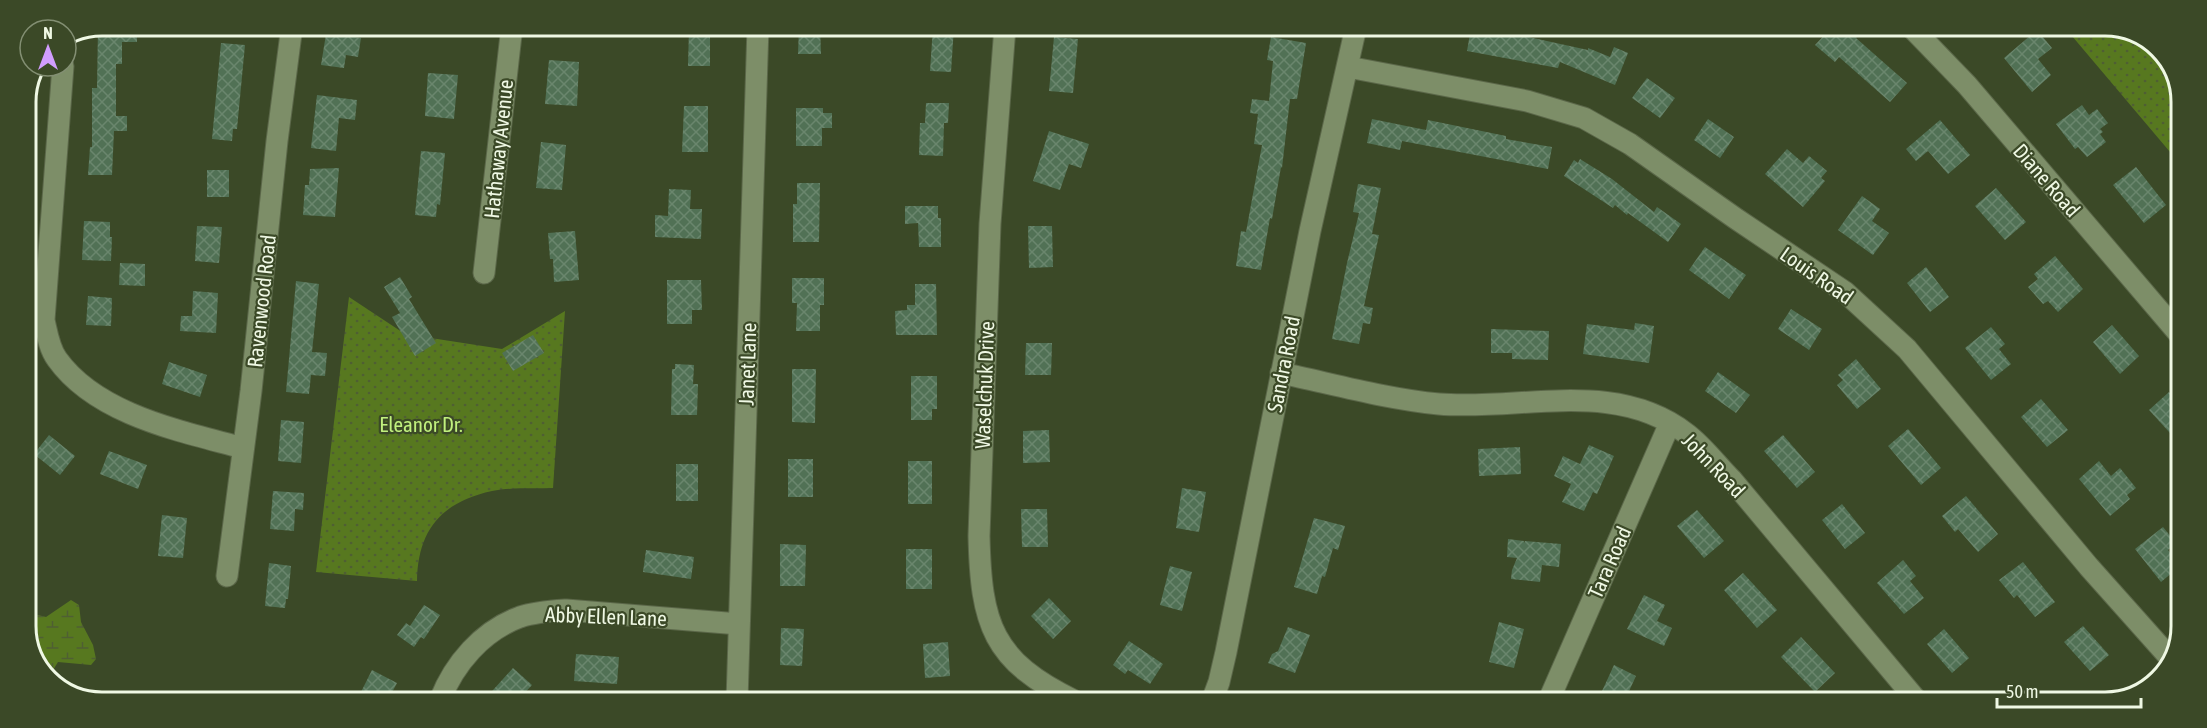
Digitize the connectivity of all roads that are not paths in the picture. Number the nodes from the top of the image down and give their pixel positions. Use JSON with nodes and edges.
{"nodes":[{"id":1,"x":291,"y":36,"type":"edge"},
{"id":2,"x":511,"y":36,"type":"edge"},
{"id":3,"x":758,"y":36,"type":"edge"},
{"id":4,"x":1004,"y":36,"type":"edge"},
{"id":5,"x":1354,"y":36,"type":"edge"},
{"id":6,"x":1920,"y":36,"type":"edge"},
{"id":7,"x":1348,"y":67,"type":"junction"},
{"id":8,"x":62,"y":78,"type":"edge"},
{"id":9,"x":484,"y":273,"type":"dead end"},
{"id":10,"x":2171,"y":324,"type":"edge"},
{"id":11,"x":1281,"y":373,"type":"junction"},
{"id":12,"x":1670,"y":423,"type":"junction"},
{"id":13,"x":243,"y":448,"type":"junction"},
{"id":14,"x":227,"y":576,"type":"dead end"},
{"id":15,"x":739,"y":624,"type":"junction"},
{"id":16,"x":2165,"y":653,"type":"edge"},
{"id":17,"x":444,"y":692,"type":"edge"},
{"id":18,"x":737,"y":692,"type":"edge"},
{"id":19,"x":1059,"y":692,"type":"edge"},
{"id":20,"x":1215,"y":692,"type":"edge"},
{"id":21,"x":1552,"y":692,"type":"edge"},
{"id":22,"x":1910,"y":692,"type":"edge"}],
"edges":[{"from":1,"to":13,"type":"street","name":"Ravenwood Road"},
{"from":2,"to":9,"type":"street","name":"Hathaway Avenue"},
{"from":3,"to":15,"type":"street","name":"Janet Lane"},
{"from":4,"to":19,"type":"street","name":"Waselchuk Drive"},
{"from":5,"to":7,"type":"street","name":"Sandra Road"},
{"from":6,"to":10,"type":"street","name":"Diane Road"},
{"from":7,"to":11,"type":"street","name":"Sandra Road"},
{"from":7,"to":16,"type":"street","name":"Louis Road"},
{"from":8,"to":13,"type":"street"},
{"from":11,"to":12,"type":"street","name":"John Road"},
{"from":11,"to":20,"type":"street","name":"Sandra Road"},
{"from":12,"to":21,"type":"street","name":"Tara Road"},
{"from":12,"to":22,"type":"street","name":"John Road"},
{"from":13,"to":14,"type":"street","name":"Ravenwood Road"},
{"from":15,"to":17,"type":"street","name":"Abby Ellen Lane"},
{"from":15,"to":18,"type":"street","name":"Janet Lane"}]}
